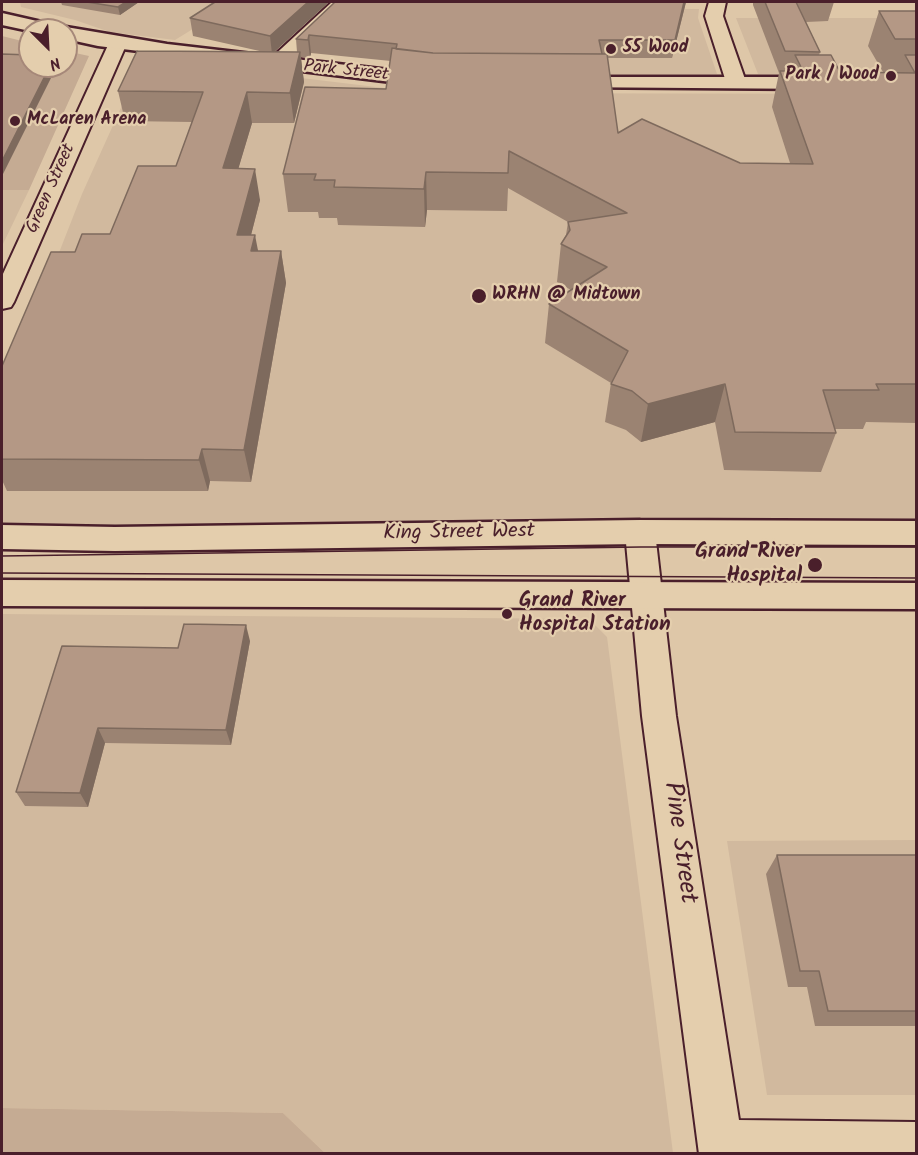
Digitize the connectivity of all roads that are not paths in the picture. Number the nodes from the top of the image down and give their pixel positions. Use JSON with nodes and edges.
{"nodes":[{"id":1,"x":342,"y":2,"type":"edge"},
{"id":2,"x":717,"y":2,"type":"edge"},
{"id":3,"x":2,"y":19,"type":"edge"},
{"id":4,"x":18,"y":23,"type":"edge"},
{"id":5,"x":78,"y":35,"type":"edge"},
{"id":6,"x":118,"y":43,"type":"junction"},
{"id":7,"x":276,"y":64,"type":"junction"},
{"id":8,"x":454,"y":82,"type":"edge"},
{"id":9,"x":544,"y":82,"type":"edge"},
{"id":10,"x":736,"y":82,"type":"junction"},
{"id":11,"x":838,"y":83,"type":"edge"},
{"id":12,"x":2,"y":302,"type":"edge"},
{"id":13,"x":640,"y":532,"type":"junction"},
{"id":14,"x":916,"y":533,"type":"edge"},
{"id":15,"x":2,"y":537,"type":"edge"},
{"id":16,"x":2,"y":592,"type":"edge"},
{"id":17,"x":916,"y":596,"type":"edge"},
{"id":18,"x":645,"y":597,"type":"junction"},
{"id":19,"x":916,"y":1145,"type":"edge"},
{"id":20,"x":721,"y":1148,"type":"edge"}],
"edges":[{"from":1,"to":7,"type":"street"},
{"from":2,"to":10,"type":"street"},
{"from":3,"to":4,"type":"main road"},
{"from":5,"to":6,"type":"main road","name":"Park Street"},
{"from":6,"to":7,"type":"main road","name":"Park Street"},
{"from":6,"to":12,"type":"street","name":"Green Street"},
{"from":7,"to":8,"type":"main road","name":"Park Street"},
{"from":9,"to":10,"type":"main road"},
{"from":10,"to":11,"type":"main road"},
{"from":13,"to":14,"type":"main road","name":"King Street West"},
{"from":13,"to":15,"type":"main road","name":"King Street West"},
{"from":13,"to":18,"type":"street","name":"Pine Street"},
{"from":16,"to":18,"type":"main road"},
{"from":17,"to":18,"type":"main road"},
{"from":18,"to":20,"type":"street","name":"Pine Street"},
{"from":19,"to":20,"type":"street"}]}
